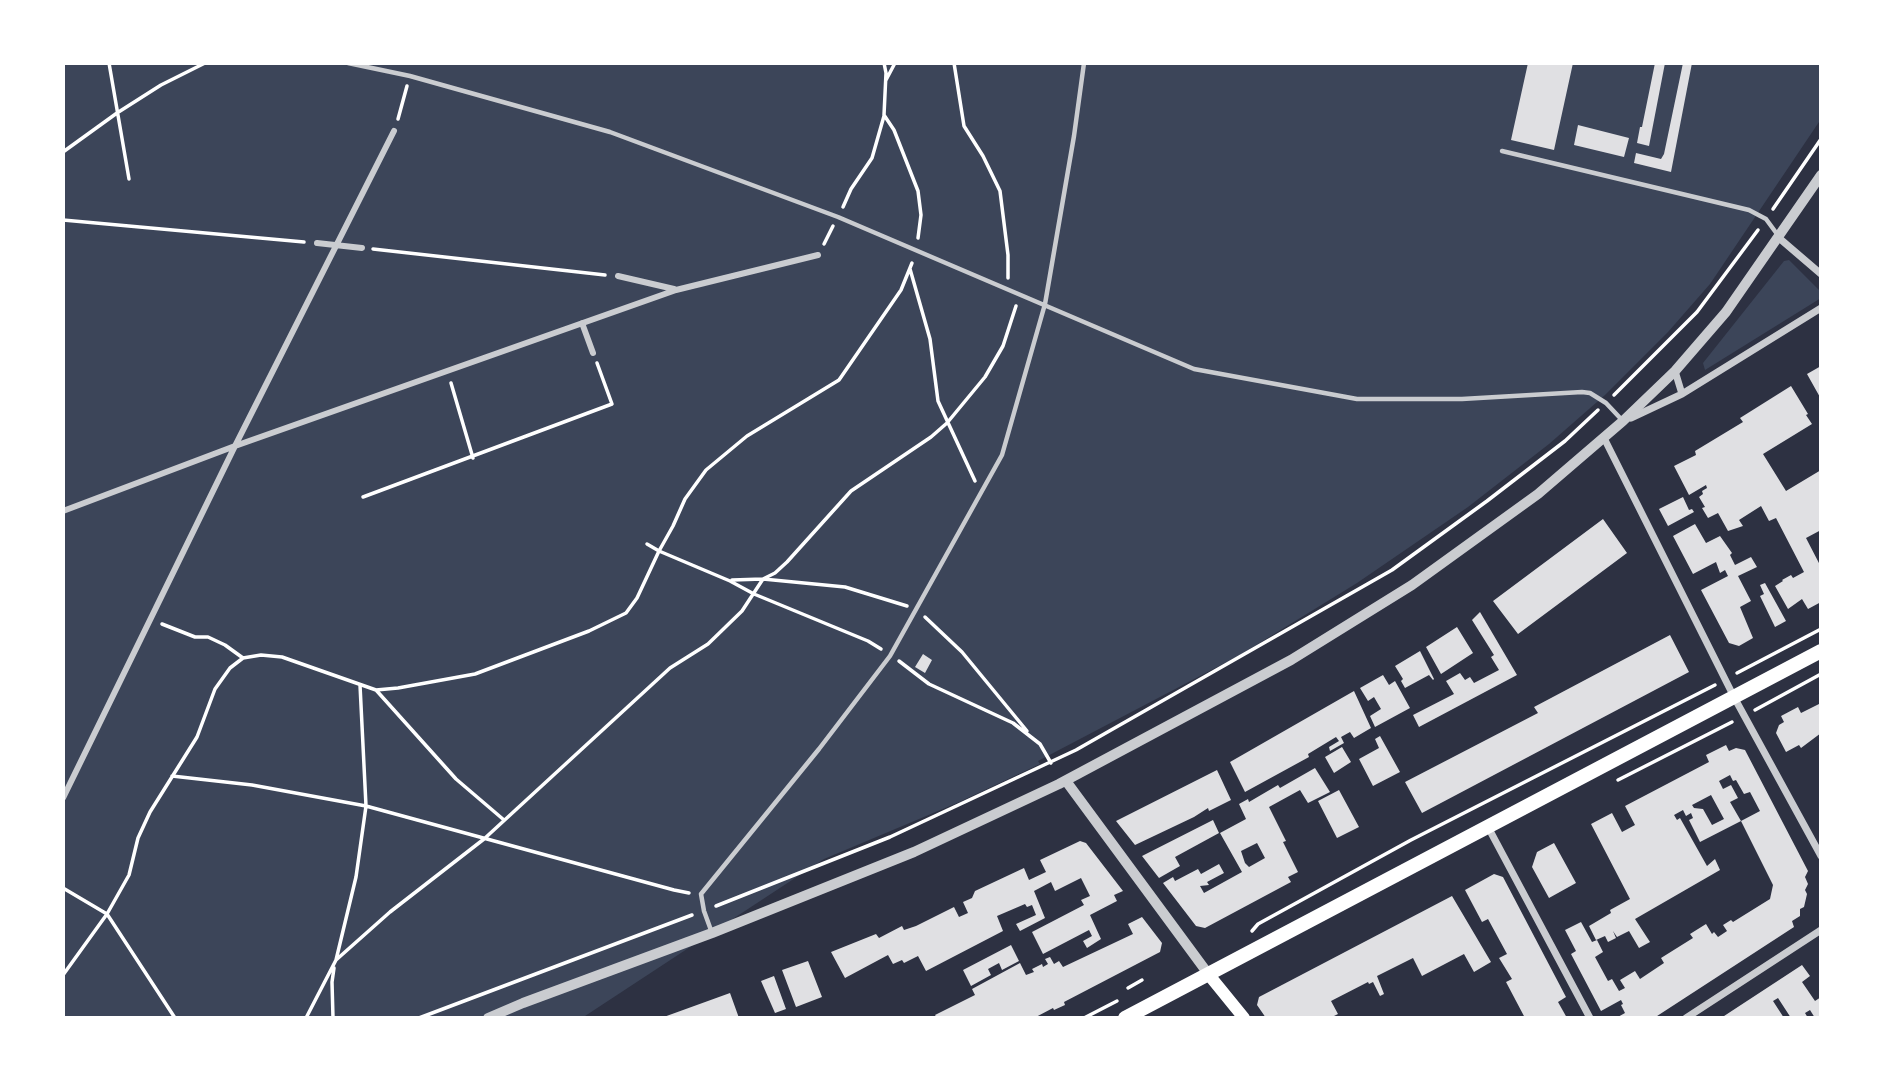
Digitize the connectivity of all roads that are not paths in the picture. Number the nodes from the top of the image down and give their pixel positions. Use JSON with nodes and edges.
{"nodes":[{"id":1,"x":348,"y":63,"type":"edge"},
{"id":2,"x":1084,"y":63,"type":"edge"},
{"id":3,"x":394,"y":131,"type":"road end"},
{"id":4,"x":1502,"y":151,"type":"dead end"},
{"id":5,"x":1821,"y":175,"type":"edge"},
{"id":6,"x":1779,"y":238,"type":"junction"},
{"id":7,"x":317,"y":243,"type":"road end"},
{"id":8,"x":337,"y":245,"type":"junction"},
{"id":9,"x":362,"y":248,"type":"road end"},
{"id":10,"x":818,"y":255,"type":"road end"},
{"id":11,"x":1821,"y":274,"type":"edge"},
{"id":12,"x":618,"y":276,"type":"road end"},
{"id":13,"x":676,"y":290,"type":"junction"},
{"id":14,"x":1045,"y":304,"type":"junction"},
{"id":15,"x":1821,"y":308,"type":"edge"},
{"id":16,"x":582,"y":323,"type":"junction"},
{"id":17,"x":593,"y":352,"type":"road end"},
{"id":18,"x":1675,"y":372,"type":"junction"},
{"id":19,"x":1682,"y":394,"type":"junction"},
{"id":20,"x":1623,"y":421,"type":"junction"},
{"id":21,"x":1604,"y":438,"type":"junction"},
{"id":22,"x":235,"y":446,"type":"junction"},
{"id":23,"x":63,"y":511,"type":"edge"},
{"id":24,"x":1821,"y":652,"type":"edge"},
{"id":25,"x":1734,"y":697,"type":"junction"},
{"id":26,"x":1066,"y":781,"type":"junction"},
{"id":27,"x":63,"y":798,"type":"edge"},
{"id":28,"x":1488,"y":827,"type":"junction"},
{"id":29,"x":1821,"y":856,"type":"edge"},
{"id":30,"x":1821,"y":930,"type":"edge"},
{"id":31,"x":712,"y":933,"type":"junction"},
{"id":32,"x":1209,"y":975,"type":"junction"},
{"id":33,"x":488,"y":1018,"type":"edge"},
{"id":34,"x":1125,"y":1018,"type":"edge"},
{"id":35,"x":1244,"y":1018,"type":"edge"},
{"id":36,"x":1590,"y":1018,"type":"edge"},
{"id":37,"x":1686,"y":1018,"type":"edge"}],
"edges":[{"from":1,"to":14,"type":"lane"},
{"from":2,"to":14,"type":"lane"},
{"from":3,"to":8,"type":"street"},
{"from":4,"to":6,"type":"lane"},
{"from":5,"to":6,"type":"street"},
{"from":6,"to":11,"type":"street"},
{"from":6,"to":18,"type":"street"},
{"from":7,"to":8,"type":"street"},
{"from":8,"to":9,"type":"street"},
{"from":8,"to":22,"type":"street"},
{"from":10,"to":13,"type":"street"},
{"from":12,"to":13,"type":"street"},
{"from":13,"to":16,"type":"street"},
{"from":14,"to":20,"type":"lane"},
{"from":14,"to":31,"type":"lane"},
{"from":15,"to":19,"type":"street"},
{"from":16,"to":17,"type":"street"},
{"from":16,"to":22,"type":"street"},
{"from":18,"to":19,"type":"street"},
{"from":18,"to":20,"type":"street"},
{"from":19,"to":20,"type":"street"},
{"from":20,"to":21,"type":"street"},
{"from":21,"to":25,"type":"street"},
{"from":21,"to":26,"type":"street"},
{"from":22,"to":23,"type":"street"},
{"from":22,"to":27,"type":"street"},
{"from":24,"to":25,"type":"main road"},
{"from":25,"to":28,"type":"main road"},
{"from":25,"to":29,"type":"street"},
{"from":26,"to":31,"type":"street"},
{"from":26,"to":32,"type":"street"},
{"from":28,"to":32,"type":"main road"},
{"from":28,"to":36,"type":"street"},
{"from":30,"to":37,"type":"street"},
{"from":31,"to":33,"type":"street"},
{"from":32,"to":34,"type":"main road"},
{"from":32,"to":35,"type":"main road"}]}
